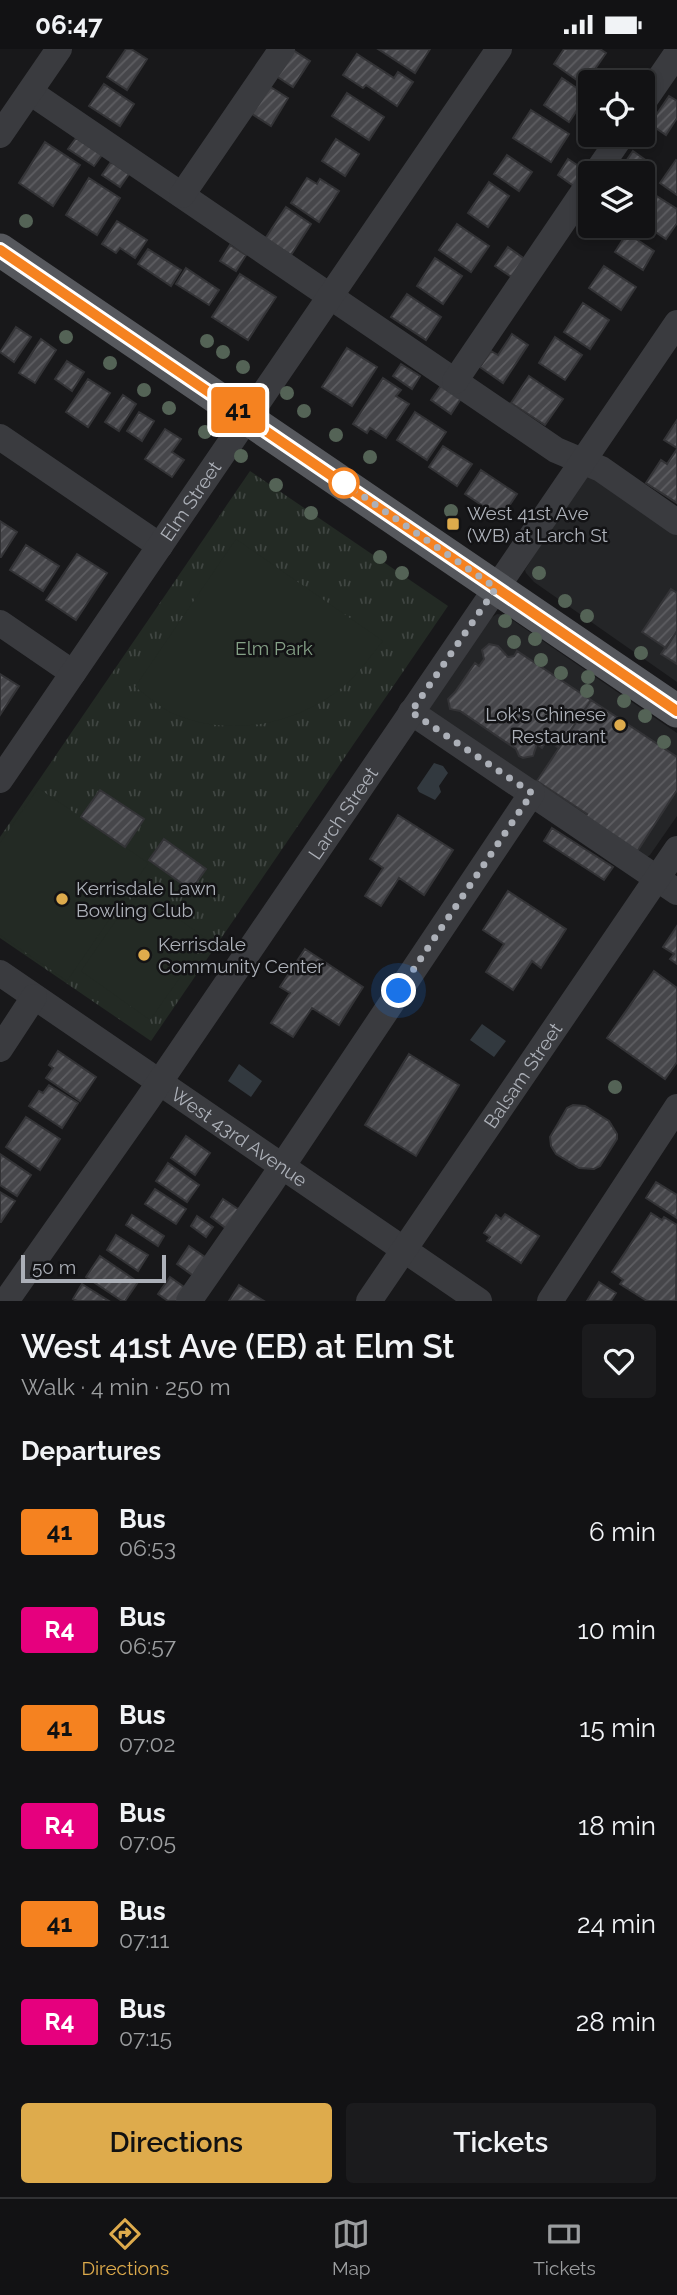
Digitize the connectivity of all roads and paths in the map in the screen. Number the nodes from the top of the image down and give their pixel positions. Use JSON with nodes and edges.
{"nodes":[{"id":1,"x":59,"y":49,"type":"edge"},
{"id":2,"x":282,"y":49,"type":"edge"},
{"id":3,"x":499,"y":49,"type":"edge"},
{"id":4,"x":677,"y":53,"type":"edge"},
{"id":5,"x":655,"y":85,"type":"edge"},
{"id":6,"x":30,"y":92,"type":"junction"},
{"id":7,"x":0,"y":135,"type":"edge"},
{"id":8,"x":183,"y":195,"type":"junction"},
{"id":9,"x":578,"y":200,"type":"edge"},
{"id":10,"x":0,"y":250,"type":"edge"},
{"id":11,"x":331,"y":296,"type":"junction"},
{"id":12,"x":677,"y":323,"type":"edge"},
{"id":13,"x":455,"y":381,"type":"junction"},
{"id":14,"x":248,"y":417,"type":"junction"},
{"id":15,"x":0,"y":437,"type":"edge"},
{"id":16,"x":583,"y":461,"type":"junction"},
{"id":17,"x":677,"y":522,"type":"edge"},
{"id":18,"x":160,"y":546,"type":"junction"},
{"id":19,"x":496,"y":588,"type":"junction"},
{"id":20,"x":0,"y":623,"type":"edge"},
{"id":21,"x":74,"y":673,"type":"junction"},
{"id":22,"x":677,"y":711,"type":"edge"},
{"id":23,"x":411,"y":712,"type":"junction"},
{"id":24,"x":0,"y":780,"type":"edge"},
{"id":25,"x":532,"y":793,"type":"junction"},
{"id":26,"x":677,"y":849,"type":"edge"},
{"id":27,"x":667,"y":885,"type":"edge"},
{"id":28,"x":0,"y":974,"type":"edge"},
{"id":29,"x":34,"y":996,"type":"junction"},
{"id":30,"x":0,"y":1049,"type":"edge"},
{"id":31,"x":160,"y":1081,"type":"junction"},
{"id":32,"x":677,"y":1107,"type":"edge"},
{"id":33,"x":282,"y":1166,"type":"junction"},
{"id":34,"x":404,"y":1250,"type":"junction"},
{"id":35,"x":6,"y":1301,"type":"edge"},
{"id":36,"x":189,"y":1301,"type":"edge"},
{"id":37,"x":369,"y":1301,"type":"edge"},
{"id":38,"x":479,"y":1301,"type":"edge"},
{"id":39,"x":550,"y":1301,"type":"edge"}],
"edges":[{"from":1,"to":6,"type":"street"},
{"from":2,"to":8,"type":"street"},
{"from":3,"to":11,"type":"street","name":"Elm Street"},
{"from":4,"to":5,"type":"street"},
{"from":6,"to":7,"type":"street"},
{"from":6,"to":8,"type":"street"},
{"from":8,"to":11,"type":"street"},
{"from":9,"to":13,"type":"street"},
{"from":10,"to":14,"type":"main road"},
{"from":11,"to":13,"type":"street"},
{"from":11,"to":14,"type":"street","name":"Elm Street"},
{"from":12,"to":16,"type":"street","name":"Larch Street"},
{"from":13,"to":16,"type":"street"},
{"from":14,"to":18,"type":"street","name":"Elm Street"},
{"from":14,"to":19,"type":"main road"},
{"from":15,"to":18,"type":"street"},
{"from":16,"to":17,"type":"street"},
{"from":16,"to":19,"type":"street","name":"Larch Street"},
{"from":18,"to":21,"type":"street","name":"Elm Street"},
{"from":19,"to":22,"type":"main road"},
{"from":19,"to":23,"type":"street","name":"Larch Street"},
{"from":20,"to":21,"type":"street"},
{"from":21,"to":24,"type":"street","name":"Elm Street"},
{"from":23,"to":25,"type":"street"},
{"from":23,"to":31,"type":"street","name":"Larch Street"},
{"from":25,"to":27,"type":"street"},
{"from":25,"to":33,"type":"street"},
{"from":26,"to":27,"type":"street","name":"Balsam Street"},
{"from":27,"to":34,"type":"street","name":"Balsam Street"},
{"from":28,"to":29,"type":"street","name":"West 43rd Avenue"},
{"from":29,"to":30,"type":"street"},
{"from":29,"to":31,"type":"street","name":"West 43rd Avenue"},
{"from":31,"to":33,"type":"street","name":"West 43rd Avenue"},
{"from":31,"to":35,"type":"street","name":"Larch Street"},
{"from":32,"to":39,"type":"street"},
{"from":33,"to":34,"type":"street","name":"West 43rd Avenue"},
{"from":33,"to":36,"type":"street"},
{"from":34,"to":37,"type":"street","name":"Balsam Street"},
{"from":34,"to":38,"type":"street","name":"West 43rd Avenue"}]}
